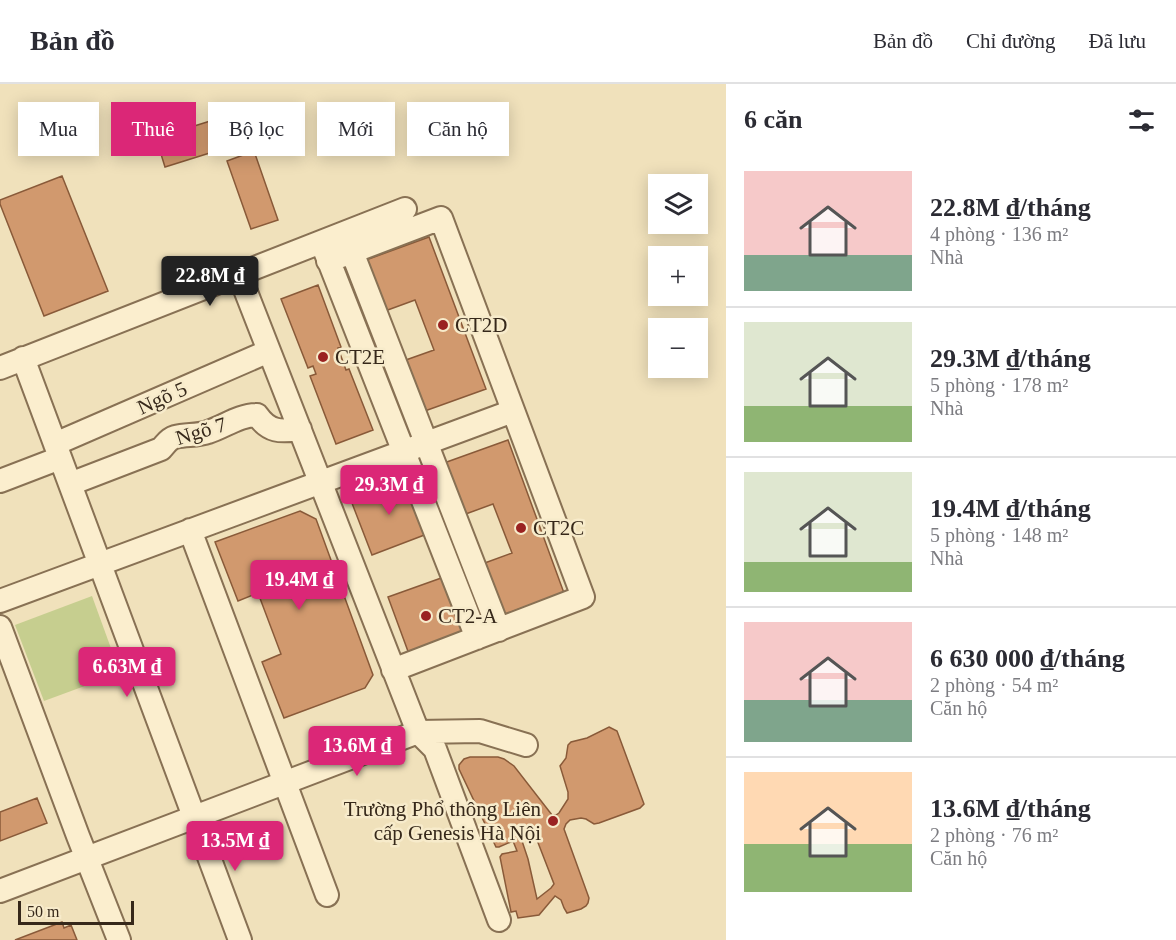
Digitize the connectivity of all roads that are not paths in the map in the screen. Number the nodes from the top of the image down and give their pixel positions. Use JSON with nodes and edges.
{"nodes":[{"id":1,"x":405,"y":209,"type":"dead end"},
{"id":2,"x":349,"y":242,"type":"junction"},
{"id":3,"x":325,"y":251,"type":"junction"},
{"id":4,"x":239,"y":274,"type":"junction"},
{"id":5,"x":269,"y":351,"type":"junction"},
{"id":6,"x":24,"y":358,"type":"junction"},
{"id":7,"x":0,"y":368,"type":"edge"},
{"id":8,"x":513,"y":411,"type":"junction"},
{"id":9,"x":300,"y":429,"type":"junction"},
{"id":10,"x":426,"y":443,"type":"junction"},
{"id":11,"x":58,"y":451,"type":"junction"},
{"id":12,"x":403,"y":452,"type":"junction"},
{"id":13,"x":0,"y":481,"type":"edge"},
{"id":14,"x":320,"y":482,"type":"junction"},
{"id":15,"x":70,"y":484,"type":"junction"},
{"id":16,"x":190,"y":530,"type":"junction"},
{"id":17,"x":99,"y":564,"type":"junction"},
{"id":18,"x":0,"y":601,"type":"edge"},
{"id":19,"x":0,"y":627,"type":"edge"},
{"id":20,"x":499,"y":630,"type":"junction"},
{"id":21,"x":477,"y":638,"type":"junction"},
{"id":22,"x":393,"y":670,"type":"junction"},
{"id":23,"x":418,"y":732,"type":"junction"},
{"id":24,"x":526,"y":745,"type":"dead end"},
{"id":25,"x":285,"y":783,"type":"junction"},
{"id":26,"x":193,"y":817,"type":"junction"},
{"id":27,"x":87,"y":858,"type":"junction"},
{"id":28,"x":0,"y":891,"type":"edge"},
{"id":29,"x":327,"y":895,"type":"dead end"},
{"id":30,"x":499,"y":920,"type":"dead end"},
{"id":31,"x":119,"y":940,"type":"edge"},
{"id":32,"x":240,"y":940,"type":"edge"}],
"edges":[{"from":1,"to":2,"type":"street"},
{"from":2,"to":3,"type":"street"},
{"from":2,"to":8,"type":"street"},
{"from":2,"to":10,"type":"street"},
{"from":3,"to":4,"type":"street"},
{"from":3,"to":12,"type":"street"},
{"from":4,"to":5,"type":"street"},
{"from":4,"to":6,"type":"street"},
{"from":5,"to":9,"type":"street"},
{"from":5,"to":11,"type":"street","name":"Ngõ 5"},
{"from":6,"to":7,"type":"street"},
{"from":6,"to":11,"type":"street"},
{"from":8,"to":10,"type":"street"},
{"from":8,"to":20,"type":"street"},
{"from":9,"to":14,"type":"street"},
{"from":9,"to":15,"type":"street","name":"Ngõ 7"},
{"from":10,"to":12,"type":"street"},
{"from":10,"to":20,"type":"street"},
{"from":11,"to":13,"type":"street","name":"Ngõ 5"},
{"from":11,"to":15,"type":"street"},
{"from":12,"to":14,"type":"street"},
{"from":12,"to":21,"type":"street"},
{"from":14,"to":16,"type":"street"},
{"from":14,"to":22,"type":"street"},
{"from":15,"to":17,"type":"street"},
{"from":16,"to":17,"type":"street"},
{"from":16,"to":25,"type":"street"},
{"from":17,"to":18,"type":"street"},
{"from":17,"to":26,"type":"street"},
{"from":19,"to":27,"type":"street"},
{"from":20,"to":21,"type":"street"},
{"from":21,"to":22,"type":"street"},
{"from":22,"to":23,"type":"street"},
{"from":23,"to":24,"type":"street"},
{"from":23,"to":25,"type":"street"},
{"from":23,"to":30,"type":"street"},
{"from":25,"to":26,"type":"street"},
{"from":25,"to":29,"type":"street"},
{"from":26,"to":27,"type":"street"},
{"from":26,"to":32,"type":"street"},
{"from":27,"to":28,"type":"street"},
{"from":27,"to":31,"type":"street"}]}
